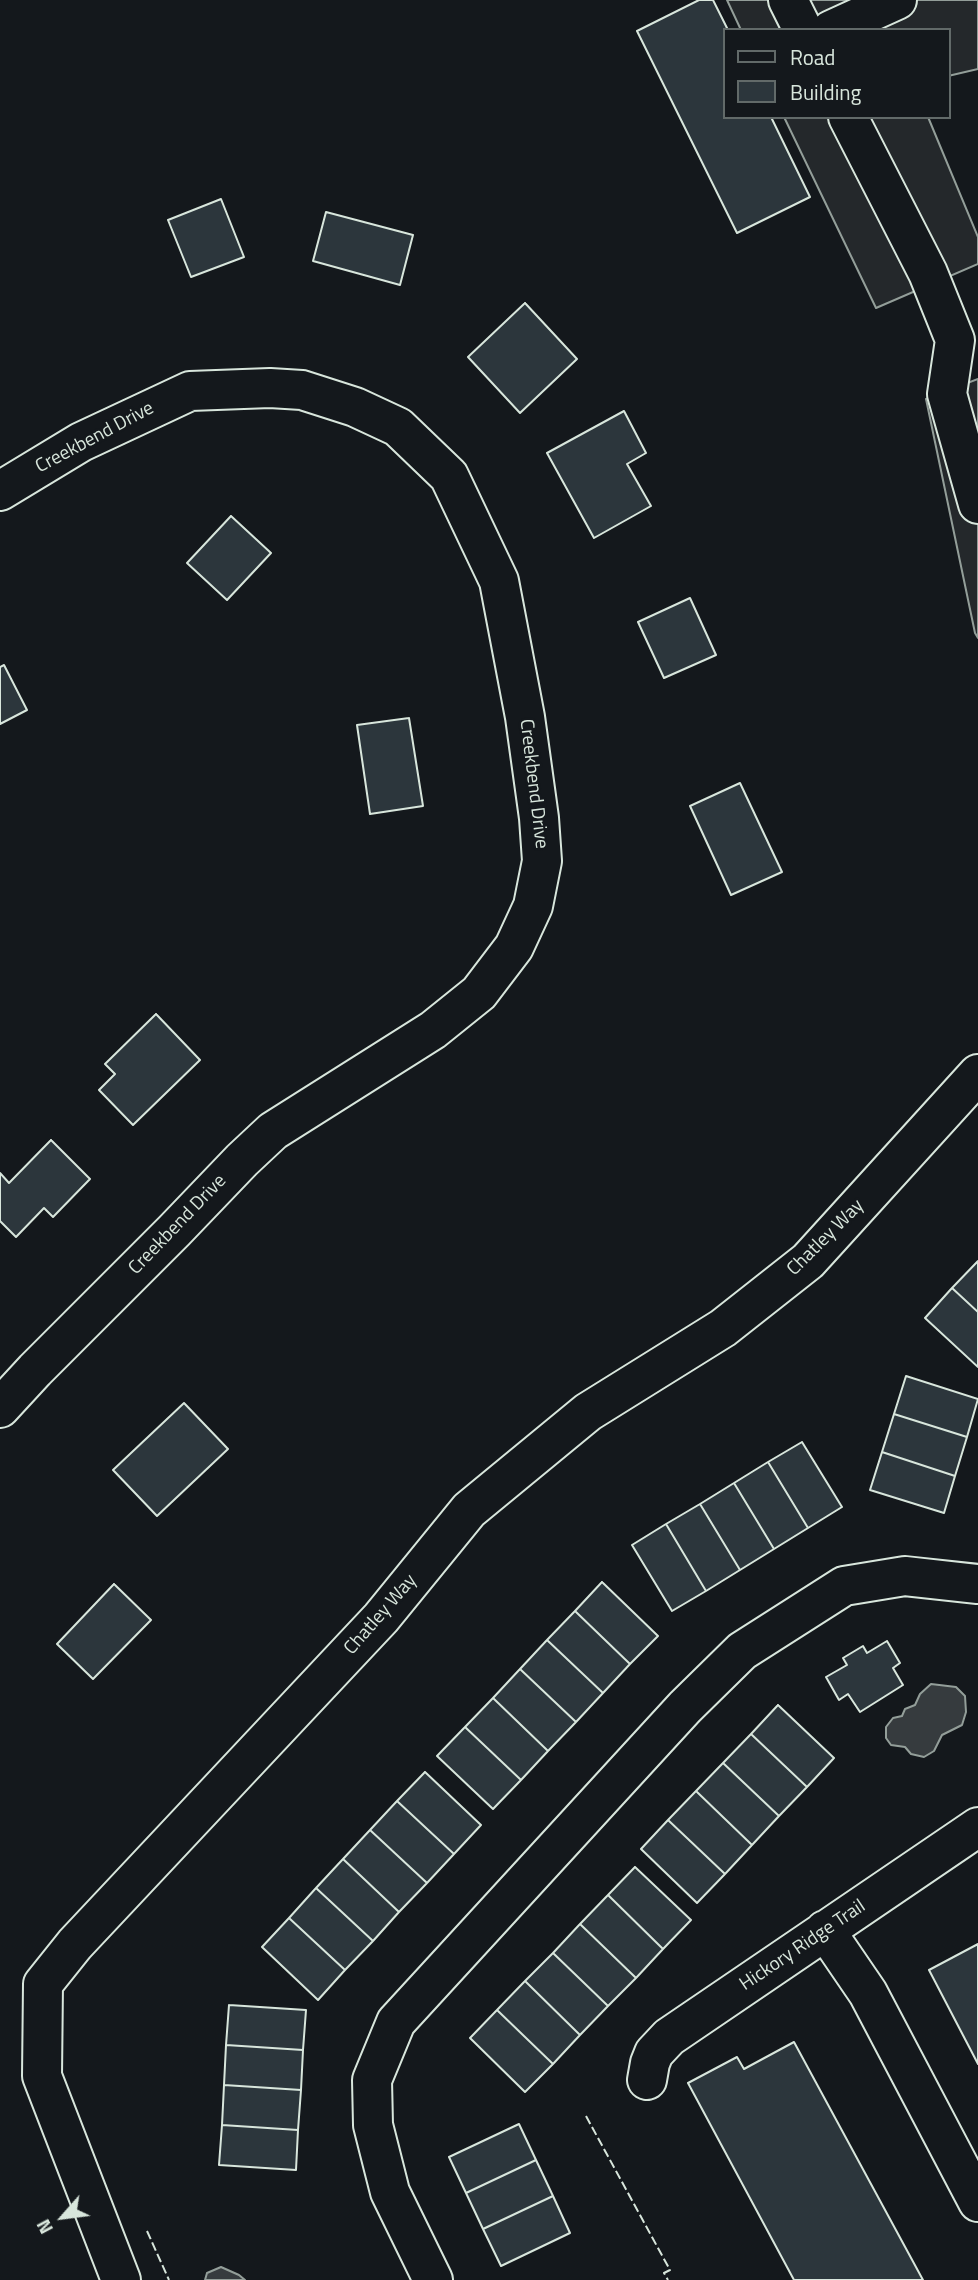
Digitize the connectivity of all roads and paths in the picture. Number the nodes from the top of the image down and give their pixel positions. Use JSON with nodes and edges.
{"nodes":[{"id":1,"x":788,"y":0,"type":"edge"},
{"id":2,"x":897,"y":0,"type":"edge"},
{"id":3,"x":802,"y":28,"type":"edge"},
{"id":4,"x":835,"y":28,"type":"edge"},
{"id":5,"x":849,"y":119,"type":"edge"},
{"id":6,"x":0,"y":491,"type":"edge"},
{"id":7,"x":978,"y":504,"type":"edge"},
{"id":8,"x":978,"y":1074,"type":"edge"},
{"id":9,"x":0,"y":1408,"type":"edge"},
{"id":10,"x":978,"y":1584,"type":"edge"},
{"id":11,"x":978,"y":1827,"type":"edge"},
{"id":12,"x":825,"y":1930,"type":"junction"},
{"id":13,"x":647,"y":2080,"type":"dead end"},
{"id":14,"x":978,"y":2202,"type":"edge"},
{"id":15,"x":121,"y":2280,"type":"edge"},
{"id":16,"x":433,"y":2280,"type":"edge"}],
"edges":[{"from":1,"to":3,"type":"street"},
{"from":2,"to":4,"type":"street"},
{"from":5,"to":7,"type":"street"},
{"from":6,"to":9,"type":"street","name":"Creekbend Drive"},
{"from":8,"to":15,"type":"street","name":"Chatley Way"},
{"from":10,"to":16,"type":"street"},
{"from":11,"to":12,"type":"street","name":"Hickory Ridge Trail"},
{"from":12,"to":13,"type":"street","name":"Hickory Ridge Trail"},
{"from":12,"to":14,"type":"street"}]}
